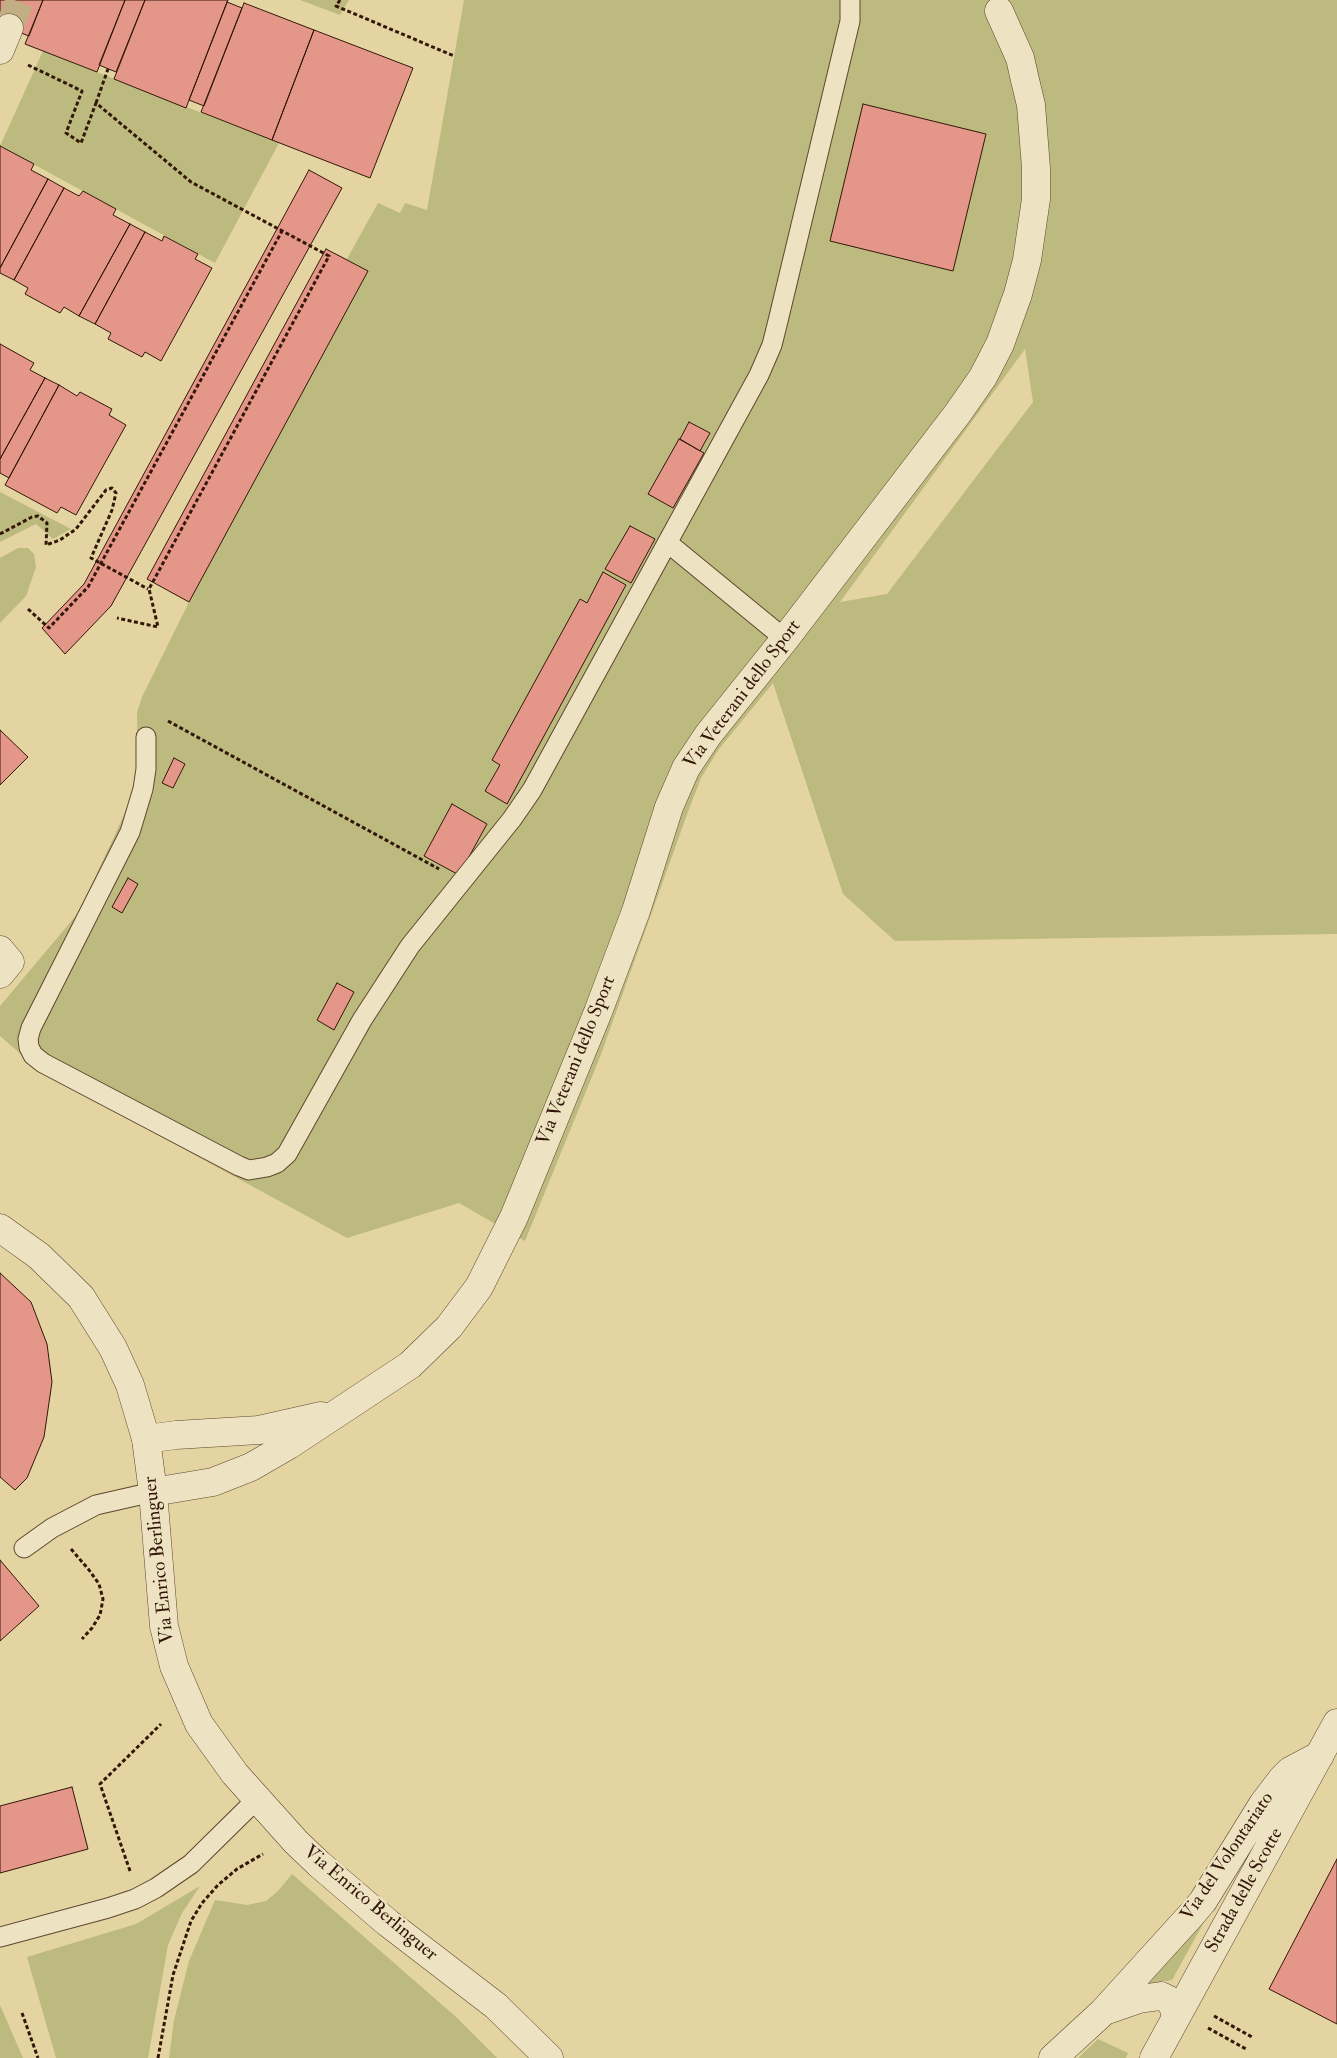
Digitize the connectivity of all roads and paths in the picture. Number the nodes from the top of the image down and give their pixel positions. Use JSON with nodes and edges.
{"nodes":[{"id":1,"x":340,"y":0,"type":"edge"},
{"id":2,"x":850,"y":0,"type":"edge"},
{"id":3,"x":998,"y":11,"type":"dead end"},
{"id":4,"x":454,"y":56,"type":"dead end"},
{"id":5,"x":25,"y":63,"type":"dead end"},
{"id":6,"x":108,"y":69,"type":"dead end"},
{"id":7,"x":96,"y":103,"type":"junction"},
{"id":8,"x":282,"y":230,"type":"junction"},
{"id":9,"x":0,"y":534,"type":"edge"},
{"id":10,"x":668,"y":544,"type":"junction"},
{"id":11,"x":101,"y":563,"type":"junction"},
{"id":12,"x":149,"y":589,"type":"junction"},
{"id":13,"x":28,"y":609,"type":"dead end"},
{"id":14,"x":117,"y":618,"type":"dead end"},
{"id":15,"x":785,"y":639,"type":"junction"},
{"id":16,"x":163,"y":718,"type":"dead end"},
{"id":17,"x":146,"y":737,"type":"dead end"},
{"id":18,"x":461,"y":881,"type":"junction"},
{"id":19,"x":0,"y":950,"type":"edge"},
{"id":20,"x":0,"y":974,"type":"edge"},
{"id":21,"x":0,"y":1228,"type":"edge"},
{"id":22,"x":339,"y":1411,"type":"junction"},
{"id":23,"x":146,"y":1440,"type":"junction"},
{"id":24,"x":153,"y":1492,"type":"junction"},
{"id":25,"x":52,"y":1528,"type":"junction"},
{"id":26,"x":24,"y":1548,"type":"dead end"},
{"id":27,"x":82,"y":1639,"type":"dead end"},
{"id":28,"x":161,"y":1724,"type":"dead end"},
{"id":29,"x":1337,"y":1724,"type":"edge"},
{"id":30,"x":1320,"y":1755,"type":"junction"},
{"id":31,"x":257,"y":1799,"type":"junction"},
{"id":32,"x":296,"y":1842,"type":"junction"},
{"id":33,"x":133,"y":1879,"type":"dead end"},
{"id":34,"x":0,"y":1938,"type":"edge"},
{"id":35,"x":1103,"y":2012,"type":"junction"},
{"id":36,"x":22,"y":2013,"type":"dead end"},
{"id":37,"x":1176,"y":2016,"type":"junction"},
{"id":38,"x":1214,"y":2016,"type":"dead end"},
{"id":39,"x":1208,"y":2028,"type":"dead end"},
{"id":40,"x":1252,"y":2037,"type":"dead end"},
{"id":41,"x":1246,"y":2049,"type":"dead end"},
{"id":42,"x":38,"y":2058,"type":"edge"},
{"id":43,"x":158,"y":2058,"type":"edge"},
{"id":44,"x":549,"y":2058,"type":"edge"},
{"id":45,"x":1053,"y":2058,"type":"edge"},
{"id":46,"x":1154,"y":2058,"type":"edge"}],
"edges":[{"from":1,"to":4,"type":"path"},
{"from":2,"to":10,"type":"lane"},
{"from":3,"to":15,"type":"street","name":"Via Veterani dello Sport"},
{"from":5,"to":7,"type":"path"},
{"from":6,"to":7,"type":"path"},
{"from":7,"to":8,"type":"path"},
{"from":8,"to":11,"type":"path"},
{"from":8,"to":12,"type":"path"},
{"from":9,"to":11,"type":"path"},
{"from":10,"to":15,"type":"lane"},
{"from":10,"to":18,"type":"lane"},
{"from":11,"to":12,"type":"path"},
{"from":11,"to":13,"type":"path"},
{"from":12,"to":14,"type":"path"},
{"from":15,"to":22,"type":"street","name":"Via Veterani dello Sport"},
{"from":16,"to":18,"type":"path"},
{"from":17,"to":18,"type":"lane"},
{"from":19,"to":20,"type":"street"},
{"from":21,"to":23,"type":"street","name":"Via Enrico Berlinguer"},
{"from":22,"to":23,"type":"street","name":"Via Veterani dello Sport"},
{"from":22,"to":24,"type":"street","name":"Via Veterani dello Sport"},
{"from":23,"to":24,"type":"street","name":"Via Enrico Berlinguer"},
{"from":24,"to":25,"type":"lane","name":"Via Veterani dello Sport"},
{"from":24,"to":31,"type":"street","name":"Via Enrico Berlinguer"},
{"from":25,"to":26,"type":"lane","name":"Via Veterani dello Sport"},
{"from":25,"to":27,"type":"path"},
{"from":28,"to":33,"type":"path"},
{"from":29,"to":30,"type":"street","name":"Strada delle Scotte"},
{"from":30,"to":35,"type":"street","name":"Via del Volontariato"},
{"from":30,"to":37,"type":"street","name":"Strada delle Scotte"},
{"from":31,"to":32,"type":"street","name":"Via Enrico Berlinguer"},
{"from":31,"to":34,"type":"lane"},
{"from":32,"to":43,"type":"path"},
{"from":32,"to":44,"type":"street","name":"Via Enrico Berlinguer"},
{"from":35,"to":37,"type":"street","name":"Via del Volontariato"},
{"from":35,"to":45,"type":"street","name":"Via del Volontariato"},
{"from":36,"to":42,"type":"path"},
{"from":37,"to":46,"type":"street","name":"Strada delle Scotte"},
{"from":38,"to":40,"type":"path"},
{"from":39,"to":41,"type":"path"}]}
